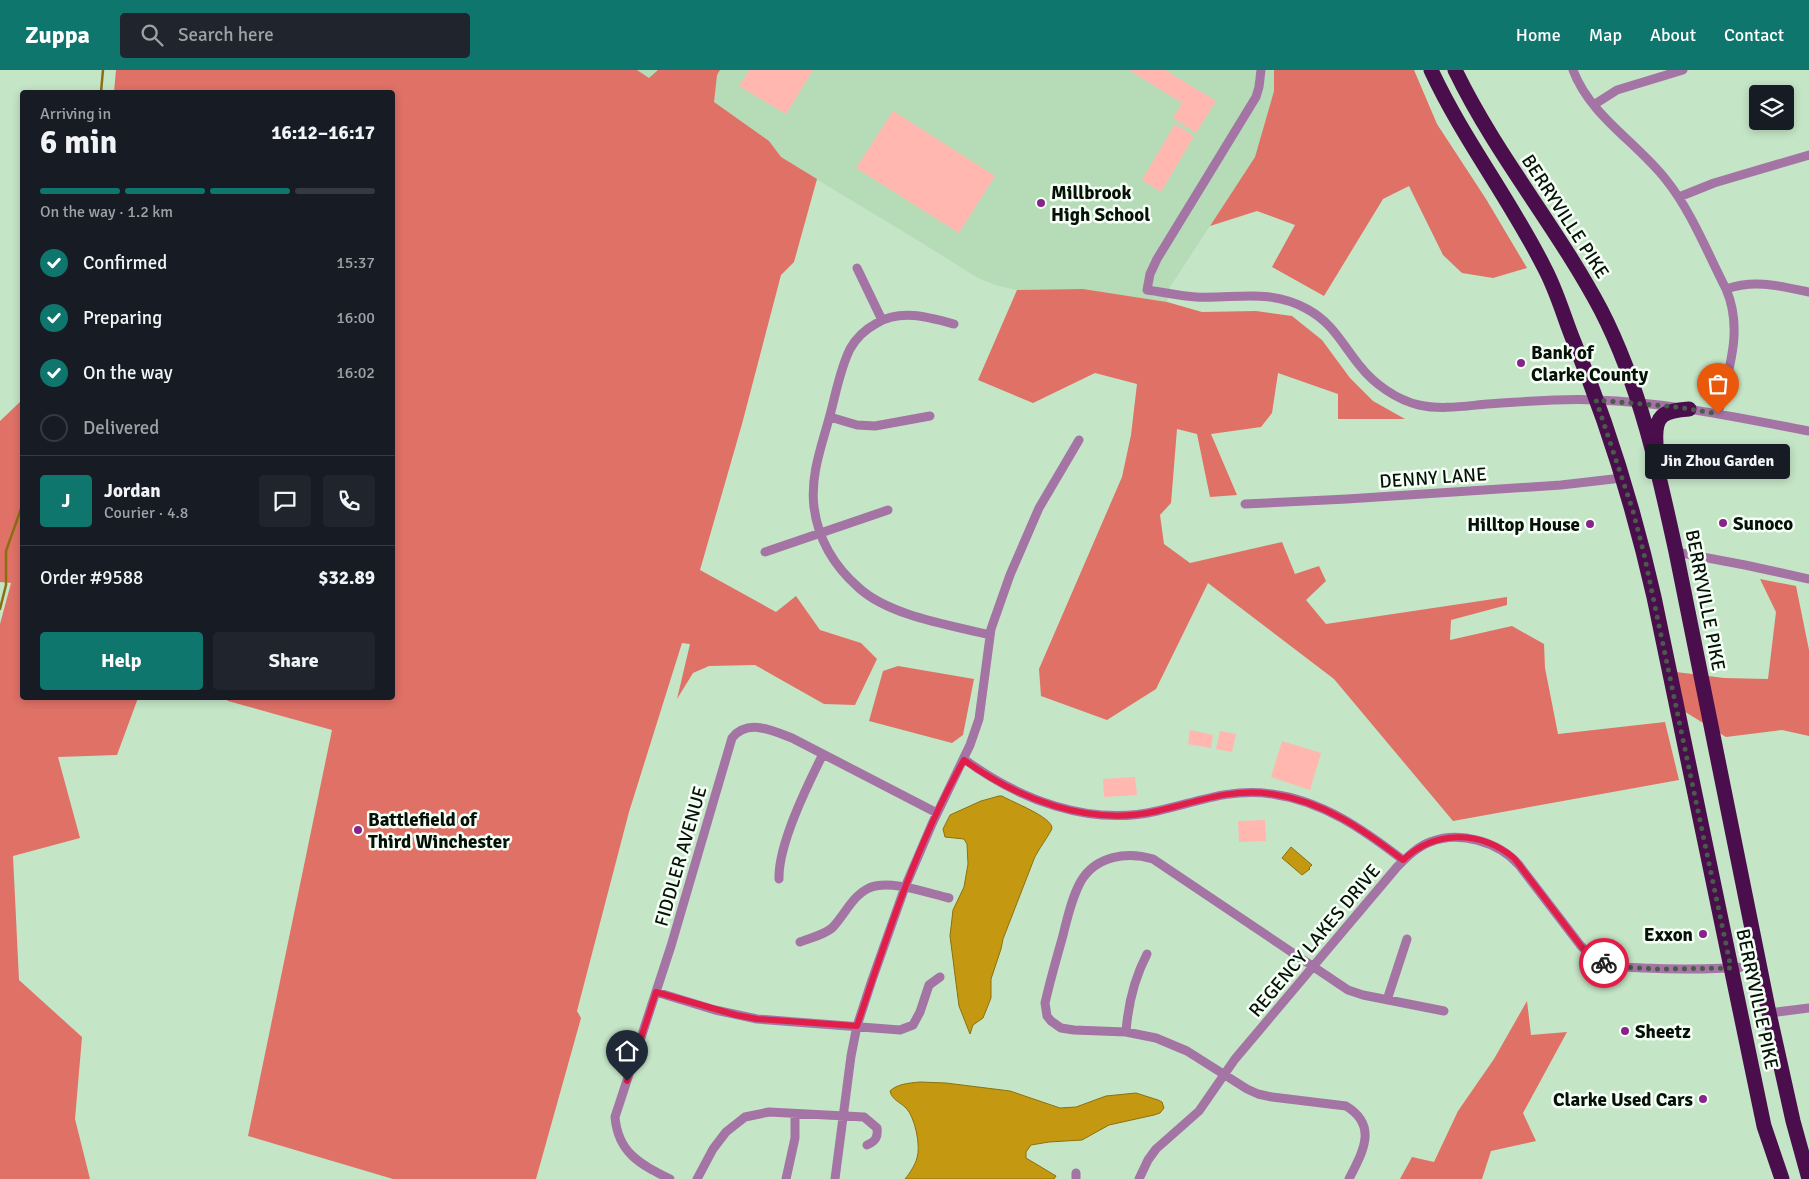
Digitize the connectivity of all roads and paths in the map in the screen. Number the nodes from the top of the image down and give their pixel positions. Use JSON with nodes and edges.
{"nodes":[{"id":1,"x":1261,"y":70,"type":"edge"},
{"id":2,"x":1431,"y":70,"type":"edge"},
{"id":3,"x":1455,"y":70,"type":"edge"},
{"id":4,"x":1573,"y":70,"type":"edge"},
{"id":5,"x":1683,"y":70,"type":"edge"},
{"id":6,"x":1669,"y":72,"type":"edge"},
{"id":7,"x":1594,"y":104,"type":"junction"},
{"id":8,"x":1809,"y":155,"type":"edge"},
{"id":9,"x":1679,"y":197,"type":"junction"},
{"id":10,"x":857,"y":268,"type":"dead end"},
{"id":11,"x":1726,"y":289,"type":"junction"},
{"id":12,"x":1809,"y":292,"type":"edge"},
{"id":13,"x":882,"y":320,"type":"junction"},
{"id":14,"x":954,"y":324,"type":"dead end"},
{"id":15,"x":1596,"y":400,"type":"junction"},
{"id":16,"x":1639,"y":403,"type":"junction"},
{"id":17,"x":1689,"y":409,"type":"junction"},
{"id":18,"x":1718,"y":414,"type":"junction"},
{"id":19,"x":930,"y":416,"type":"dead end"},
{"id":20,"x":830,"y":417,"type":"junction"},
{"id":21,"x":1809,"y":431,"type":"edge"},
{"id":22,"x":1079,"y":440,"type":"dead end"},
{"id":23,"x":1660,"y":477,"type":"junction"},
{"id":24,"x":1622,"y":478,"type":"junction"},
{"id":25,"x":1246,"y":504,"type":"dead end"},
{"id":26,"x":888,"y":510,"type":"dead end"},
{"id":27,"x":821,"y":533,"type":"junction"},
{"id":28,"x":764,"y":552,"type":"dead end"},
{"id":29,"x":1676,"y":552,"type":"junction"},
{"id":30,"x":1809,"y":579,"type":"edge"},
{"id":31,"x":990,"y":635,"type":"junction"},
{"id":32,"x":823,"y":754,"type":"junction"},
{"id":33,"x":964,"y":760,"type":"junction"},
{"id":34,"x":937,"y":813,"type":"junction"},
{"id":35,"x":1403,"y":860,"type":"junction"},
{"id":36,"x":779,"y":879,"type":"dead end"},
{"id":37,"x":905,"y":888,"type":"junction"},
{"id":38,"x":949,"y":898,"type":"dead end"},
{"id":39,"x":1408,"y":939,"type":"dead end"},
{"id":40,"x":800,"y":942,"type":"dead end"},
{"id":41,"x":1148,"y":954,"type":"dead end"},
{"id":42,"x":1312,"y":966,"type":"junction"},
{"id":43,"x":1760,"y":966,"type":"junction"},
{"id":44,"x":1731,"y":968,"type":"junction"},
{"id":45,"x":940,"y":977,"type":"dead end"},
{"id":46,"x":656,"y":992,"type":"junction"},
{"id":47,"x":1387,"y":1000,"type":"junction"},
{"id":48,"x":1809,"y":1008,"type":"edge"},
{"id":49,"x":1444,"y":1011,"type":"dead end"},
{"id":50,"x":1770,"y":1013,"type":"junction"},
{"id":51,"x":857,"y":1026,"type":"junction"},
{"id":52,"x":1126,"y":1032,"type":"junction"},
{"id":53,"x":1224,"y":1073,"type":"junction"},
{"id":54,"x":796,"y":1114,"type":"junction"},
{"id":55,"x":844,"y":1116,"type":"junction"},
{"id":56,"x":867,"y":1145,"type":"dead end"},
{"id":57,"x":670,"y":1179,"type":"edge"},
{"id":58,"x":697,"y":1179,"type":"edge"},
{"id":59,"x":786,"y":1179,"type":"edge"},
{"id":60,"x":835,"y":1179,"type":"edge"},
{"id":61,"x":1139,"y":1179,"type":"edge"},
{"id":62,"x":1349,"y":1179,"type":"edge"},
{"id":63,"x":1782,"y":1179,"type":"edge"},
{"id":64,"x":1809,"y":1179,"type":"edge"}],
"edges":[{"from":1,"to":15,"type":"street"},
{"from":2,"to":15,"type":"highway","name":"BERRYVILLE PIKE"},
{"from":3,"to":16,"type":"highway","name":"BERRYVILLE PIKE"},
{"from":4,"to":7,"type":"street"},
{"from":5,"to":6,"type":"street"},
{"from":6,"to":7,"type":"street"},
{"from":7,"to":9,"type":"street"},
{"from":8,"to":9,"type":"street"},
{"from":9,"to":11,"type":"street"},
{"from":10,"to":13,"type":"street"},
{"from":11,"to":12,"type":"street"},
{"from":11,"to":18,"type":"street"},
{"from":13,"to":14,"type":"street"},
{"from":13,"to":20,"type":"street"},
{"from":15,"to":16,"type":"street"},
{"from":15,"to":24,"type":"highway","name":"BERRYVILLE PIKE"},
{"from":16,"to":17,"type":"street"},
{"from":16,"to":23,"type":"highway","name":"BERRYVILLE PIKE"},
{"from":17,"to":18,"type":"street"},
{"from":17,"to":23,"type":"highway"},
{"from":18,"to":21,"type":"street"},
{"from":19,"to":20,"type":"street"},
{"from":20,"to":27,"type":"street"},
{"from":22,"to":31,"type":"street"},
{"from":23,"to":29,"type":"highway","name":"BERRYVILLE PIKE"},
{"from":24,"to":25,"type":"street","name":"DENNY LANE"},
{"from":24,"to":44,"type":"highway","name":"BERRYVILLE PIKE"},
{"from":26,"to":27,"type":"street"},
{"from":27,"to":28,"type":"street"},
{"from":27,"to":31,"type":"street"},
{"from":29,"to":30,"type":"street"},
{"from":29,"to":43,"type":"highway","name":"BERRYVILLE PIKE"},
{"from":31,"to":33,"type":"street"},
{"from":32,"to":34,"type":"street","name":"FIDDLER AVENUE"},
{"from":32,"to":36,"type":"street"},
{"from":32,"to":46,"type":"street","name":"FIDDLER AVENUE"},
{"from":33,"to":34,"type":"street"},
{"from":33,"to":35,"type":"street"},
{"from":34,"to":37,"type":"street"},
{"from":35,"to":42,"type":"street","name":"REGENCY LAKES DRIVE"},
{"from":35,"to":44,"type":"street","name":"REGENCY LAKES DRIVE"},
{"from":37,"to":38,"type":"street"},
{"from":37,"to":40,"type":"street"},
{"from":37,"to":51,"type":"street"},
{"from":39,"to":47,"type":"street"},
{"from":41,"to":52,"type":"street"},
{"from":42,"to":47,"type":"street"},
{"from":42,"to":52,"type":"street"},
{"from":42,"to":53,"type":"street","name":"REGENCY LAKES DRIVE"},
{"from":43,"to":44,"type":"street","name":"REGENCY LAKES DRIVE"},
{"from":43,"to":50,"type":"highway","name":"BERRYVILLE PIKE"},
{"from":44,"to":63,"type":"highway","name":"BERRYVILLE PIKE"},
{"from":45,"to":51,"type":"street"},
{"from":46,"to":51,"type":"street"},
{"from":46,"to":57,"type":"street","name":"FIDDLER AVENUE"},
{"from":47,"to":49,"type":"street"},
{"from":48,"to":50,"type":"street"},
{"from":50,"to":64,"type":"highway","name":"BERRYVILLE PIKE"},
{"from":51,"to":55,"type":"street"},
{"from":52,"to":53,"type":"street"},
{"from":53,"to":61,"type":"street","name":"REGENCY LAKES DRIVE"},
{"from":53,"to":62,"type":"street"},
{"from":54,"to":55,"type":"street"},
{"from":54,"to":58,"type":"street"},
{"from":54,"to":59,"type":"street"},
{"from":55,"to":56,"type":"street"},
{"from":55,"to":60,"type":"street"}]}
